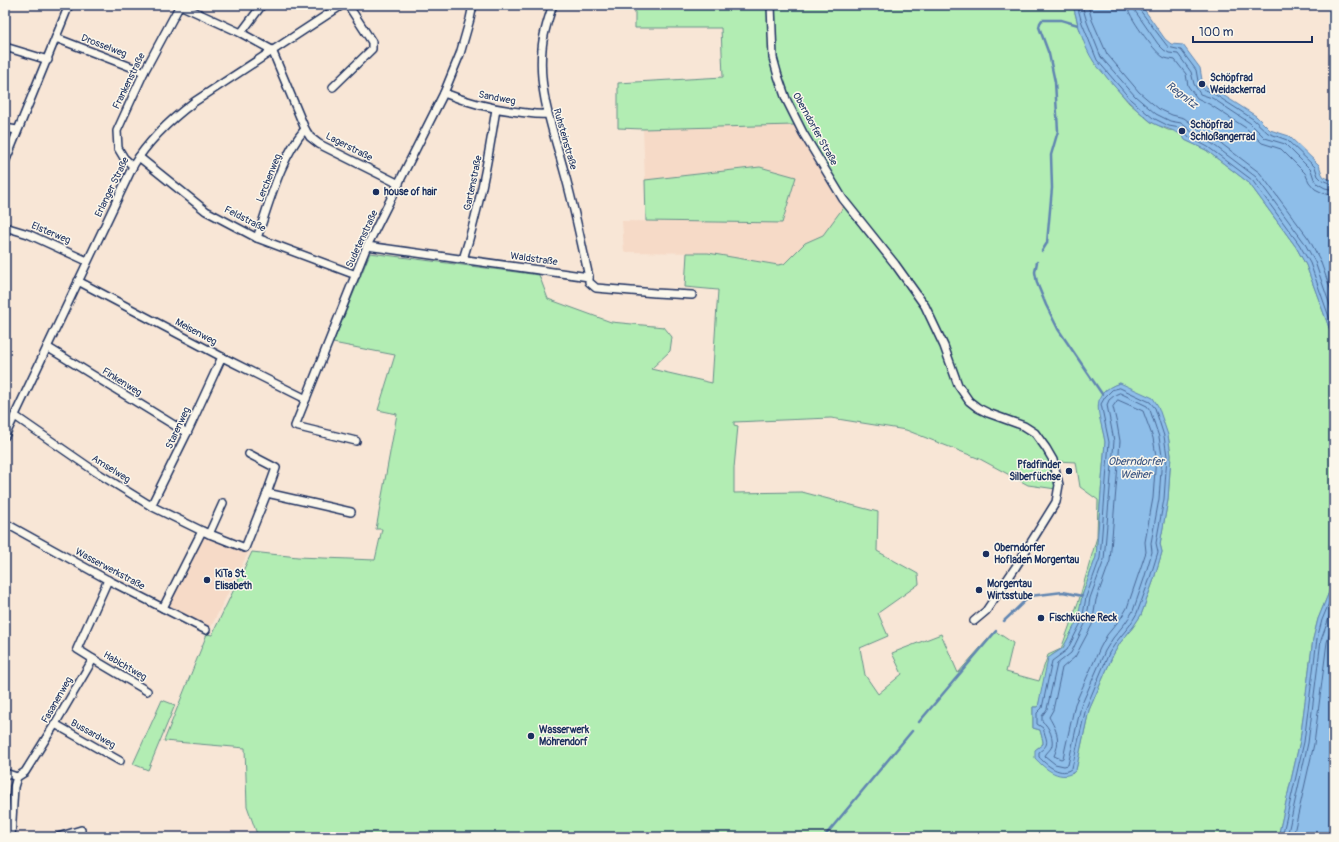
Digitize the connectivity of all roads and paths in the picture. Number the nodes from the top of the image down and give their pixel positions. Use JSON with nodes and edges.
{"nodes":[{"id":1,"x":69,"y":5,"type":"edge"},
{"id":2,"x":180,"y":5,"type":"edge"},
{"id":3,"x":262,"y":5,"type":"edge"},
{"id":4,"x":342,"y":5,"type":"edge"},
{"id":5,"x":348,"y":5,"type":"edge"},
{"id":6,"x":473,"y":5,"type":"edge"},
{"id":7,"x":553,"y":5,"type":"edge"},
{"id":8,"x":771,"y":5,"type":"edge"},
{"id":9,"x":241,"y":33,"type":"junction"},
{"id":10,"x":56,"y":38,"type":"junction"},
{"id":11,"x":5,"y":47,"type":"edge"},
{"id":12,"x":272,"y":50,"type":"junction"},
{"id":13,"x":48,"y":60,"type":"junction"},
{"id":14,"x":144,"y":72,"type":"junction"},
{"id":15,"x":333,"y":87,"type":"dead end"},
{"id":16,"x":444,"y":93,"type":"junction"},
{"id":17,"x":496,"y":109,"type":"junction"},
{"id":18,"x":547,"y":114,"type":"junction"},
{"id":19,"x":5,"y":128,"type":"edge"},
{"id":20,"x":305,"y":129,"type":"junction"},
{"id":21,"x":17,"y":130,"type":"junction"},
{"id":22,"x":139,"y":156,"type":"junction"},
{"id":23,"x":5,"y":162,"type":"edge"},
{"id":24,"x":133,"y":166,"type":"junction"},
{"id":25,"x":399,"y":184,"type":"junction"},
{"id":26,"x":5,"y":227,"type":"edge"},
{"id":27,"x":257,"y":238,"type":"junction"},
{"id":28,"x":367,"y":246,"type":"junction"},
{"id":29,"x":463,"y":259,"type":"junction"},
{"id":30,"x":87,"y":261,"type":"junction"},
{"id":31,"x":356,"y":275,"type":"junction"},
{"id":32,"x":589,"y":277,"type":"junction"},
{"id":33,"x":78,"y":281,"type":"junction"},
{"id":34,"x":692,"y":295,"type":"dead end"},
{"id":35,"x":47,"y":347,"type":"junction"},
{"id":36,"x":222,"y":357,"type":"junction"},
{"id":37,"x":306,"y":399,"type":"junction"},
{"id":38,"x":15,"y":416,"type":"junction"},
{"id":39,"x":187,"y":434,"type":"junction"},
{"id":40,"x":5,"y":436,"type":"edge"},
{"id":41,"x":356,"y":441,"type":"dead end"},
{"id":42,"x":248,"y":454,"type":"dead end"},
{"id":43,"x":266,"y":493,"type":"junction"},
{"id":44,"x":223,"y":504,"type":"dead end"},
{"id":45,"x":151,"y":506,"type":"junction"},
{"id":46,"x":351,"y":512,"type":"dead end"},
{"id":47,"x":5,"y":523,"type":"edge"},
{"id":48,"x":205,"y":533,"type":"junction"},
{"id":49,"x":108,"y":580,"type":"junction"},
{"id":50,"x":163,"y":608,"type":"junction"},
{"id":51,"x":974,"y":621,"type":"dead end"},
{"id":52,"x":206,"y":630,"type":"dead end"},
{"id":53,"x":93,"y":659,"type":"junction"},
{"id":54,"x":147,"y":691,"type":"dead end"},
{"id":55,"x":55,"y":724,"type":"junction"},
{"id":56,"x":120,"y":760,"type":"dead end"},
{"id":57,"x":5,"y":773,"type":"edge"},
{"id":58,"x":17,"y":777,"type":"junction"},
{"id":59,"x":8,"y":828,"type":"edge"},
{"id":60,"x":81,"y":830,"type":"dead end"},
{"id":61,"x":11,"y":837,"type":"edge"},
{"id":62,"x":58,"y":837,"type":"edge"}],
"edges":[{"from":1,"to":10,"type":"street"},
{"from":2,"to":9,"type":"street"},
{"from":2,"to":14,"type":"street","name":"Frankenstraße"},
{"from":3,"to":9,"type":"street"},
{"from":4,"to":12,"type":"street","name":"Erlanger Straße"},
{"from":5,"to":15,"type":"street"},
{"from":6,"to":16,"type":"street","name":"Sudetenstraße"},
{"from":7,"to":18,"type":"street","name":"Ruhsteinstraße"},
{"from":8,"to":51,"type":"street","name":"Oberndorfer Straße"},
{"from":9,"to":12,"type":"street"},
{"from":10,"to":13,"type":"street"},
{"from":10,"to":14,"type":"street","name":"Drosselweg"},
{"from":11,"to":13,"type":"street"},
{"from":12,"to":20,"type":"street","name":"Lagerstraße"},
{"from":12,"to":22,"type":"street","name":"Erlanger Straße"},
{"from":13,"to":21,"type":"street"},
{"from":14,"to":24,"type":"street","name":"Frankenstraße"},
{"from":16,"to":17,"type":"street","name":"Sandweg"},
{"from":16,"to":25,"type":"street","name":"Sudetenstraße"},
{"from":17,"to":18,"type":"street","name":"Sandweg"},
{"from":17,"to":29,"type":"street","name":"Gartenstraße"},
{"from":18,"to":32,"type":"street","name":"Ruhsteinstraße"},
{"from":19,"to":21,"type":"street"},
{"from":20,"to":25,"type":"street","name":"Lagerstraße"},
{"from":20,"to":27,"type":"street","name":"Lerchenweg"},
{"from":21,"to":23,"type":"street"},
{"from":22,"to":24,"type":"street","name":"Erlanger Straße"},
{"from":22,"to":27,"type":"street","name":"Feldstraße"},
{"from":24,"to":30,"type":"street","name":"Erlanger Straße"},
{"from":25,"to":28,"type":"street","name":"Sudetenstraße"},
{"from":26,"to":30,"type":"street","name":"Elsterweg"},
{"from":27,"to":31,"type":"street","name":"Feldstraße"},
{"from":28,"to":29,"type":"street","name":"Waldstraße"},
{"from":28,"to":31,"type":"street","name":"Sudetenstraße"},
{"from":29,"to":32,"type":"street","name":"Waldstraße"},
{"from":30,"to":33,"type":"street","name":"Erlanger Straße"},
{"from":31,"to":37,"type":"street","name":"Sudetenstraße"},
{"from":32,"to":34,"type":"street"},
{"from":33,"to":35,"type":"street","name":"Erlanger Straße"},
{"from":33,"to":36,"type":"street","name":"Meisenweg"},
{"from":35,"to":38,"type":"street","name":"Erlanger Straße"},
{"from":35,"to":39,"type":"street","name":"Finkenweg"},
{"from":36,"to":37,"type":"street","name":"Meisenweg"},
{"from":36,"to":39,"type":"street","name":"Starenweg"},
{"from":37,"to":41,"type":"street","name":"Sudetenstraße"},
{"from":38,"to":40,"type":"street","name":"Erlanger Straße"},
{"from":38,"to":45,"type":"street","name":"Amselweg"},
{"from":39,"to":45,"type":"street","name":"Starenweg"},
{"from":42,"to":43,"type":"street","name":"Amselweg"},
{"from":43,"to":46,"type":"street"},
{"from":43,"to":48,"type":"street","name":"Amselweg"},
{"from":44,"to":48,"type":"street"},
{"from":45,"to":48,"type":"street","name":"Amselweg"},
{"from":47,"to":49,"type":"street","name":"Wasserwerkstraße"},
{"from":48,"to":50,"type":"street"},
{"from":49,"to":50,"type":"street","name":"Wasserwerkstraße"},
{"from":49,"to":53,"type":"street"},
{"from":50,"to":52,"type":"street","name":"Wasserwerkstraße"},
{"from":53,"to":54,"type":"street","name":"Habichtweg"},
{"from":53,"to":55,"type":"street","name":"Fasanenweg"},
{"from":55,"to":56,"type":"street","name":"Bussardweg"},
{"from":55,"to":58,"type":"street","name":"Fasanenweg"},
{"from":57,"to":58,"type":"street"},
{"from":58,"to":59,"type":"street"},
{"from":59,"to":61,"type":"street"},
{"from":60,"to":62,"type":"street"}]}
